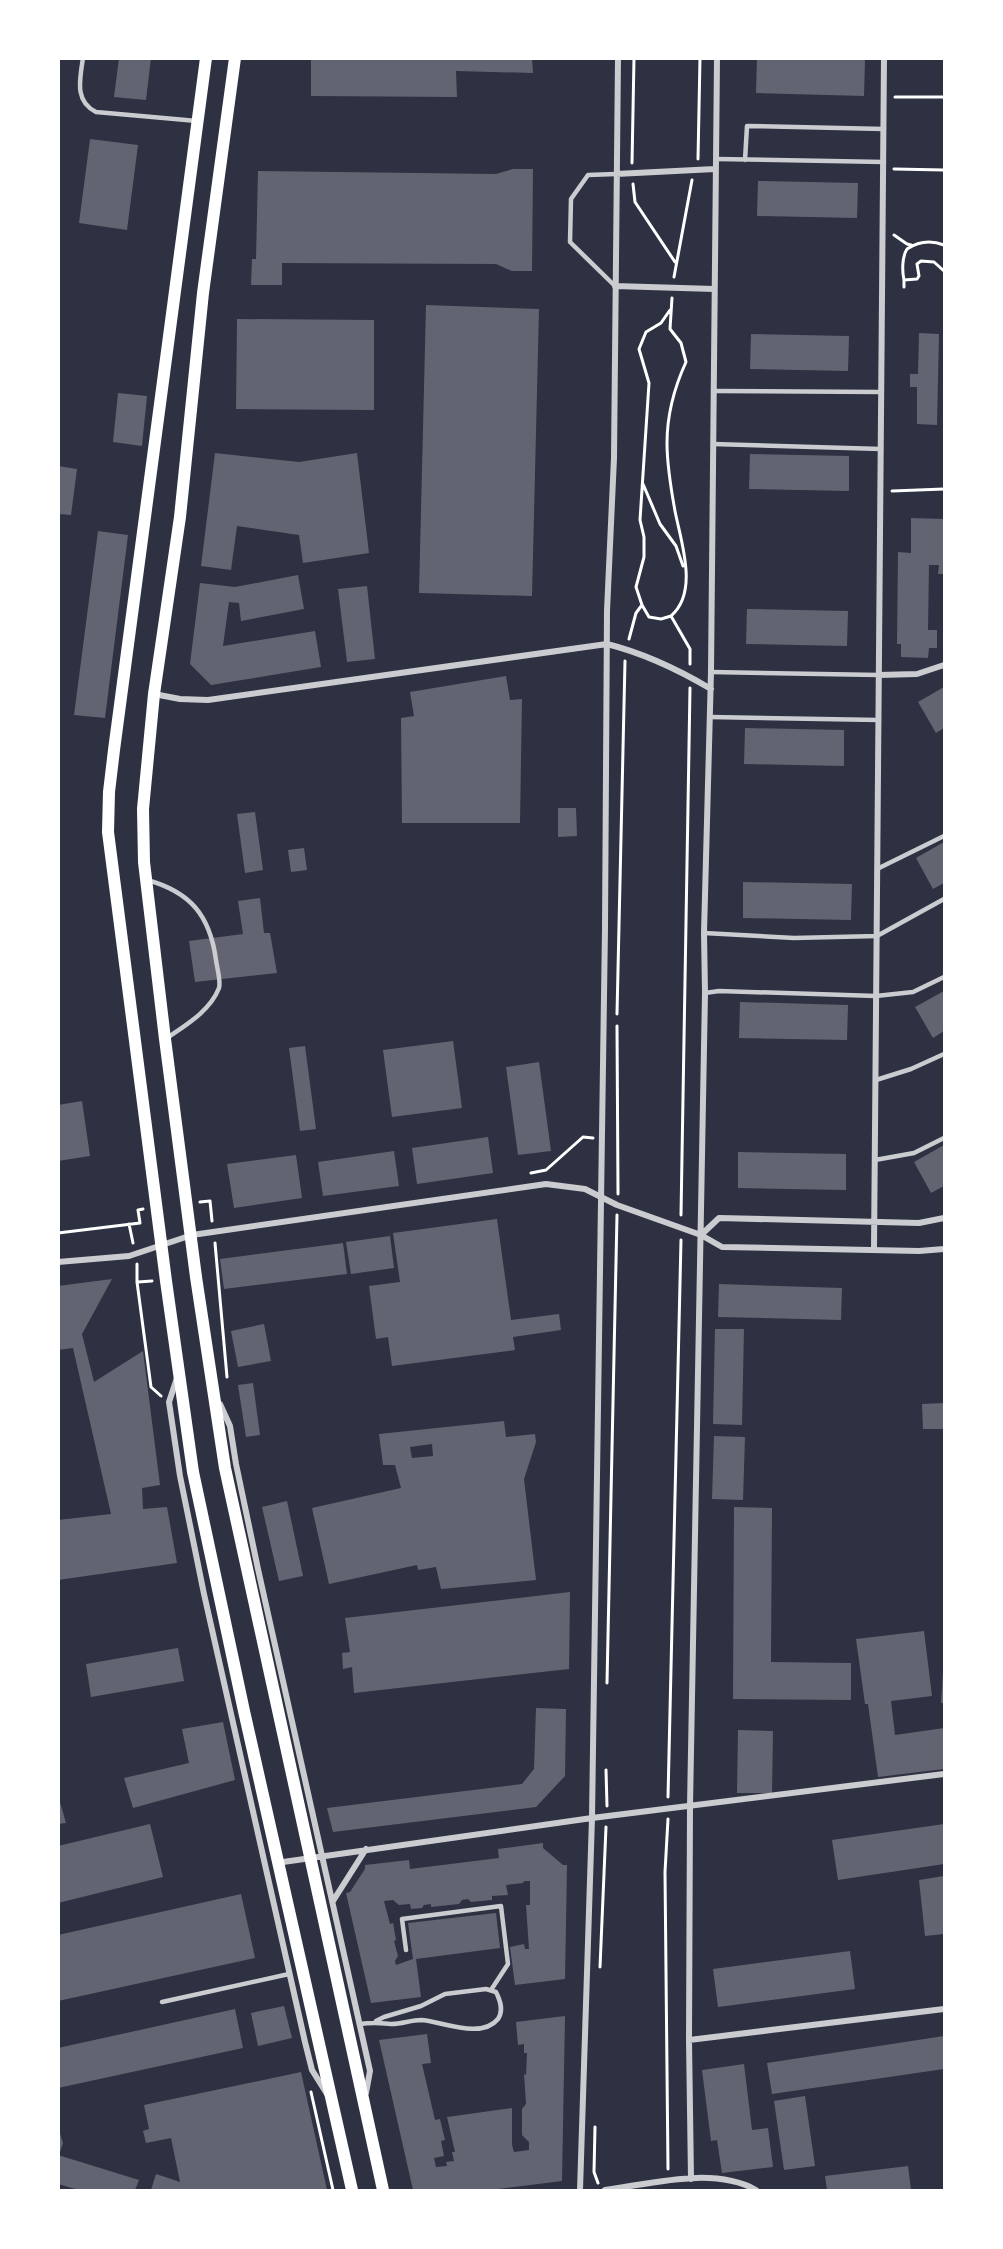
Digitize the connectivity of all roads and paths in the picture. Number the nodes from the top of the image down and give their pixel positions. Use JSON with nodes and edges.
{"nodes":[{"id":1,"x":83,"y":58,"type":"edge"},
{"id":2,"x":206,"y":58,"type":"edge"},
{"id":3,"x":235,"y":58,"type":"edge"},
{"id":4,"x":618,"y":58,"type":"edge"},
{"id":5,"x":700,"y":58,"type":"edge"},
{"id":6,"x":717,"y":58,"type":"edge"},
{"id":7,"x":884,"y":58,"type":"edge"},
{"id":8,"x":945,"y":97,"type":"edge"},
{"id":9,"x":884,"y":98,"type":"junction"},
{"id":10,"x":197,"y":121,"type":"junction"},
{"id":11,"x":884,"y":129,"type":"junction"},
{"id":12,"x":716,"y":159,"type":"junction"},
{"id":13,"x":745,"y":160,"type":"junction"},
{"id":14,"x":884,"y":165,"type":"junction"},
{"id":15,"x":694,"y":170,"type":"junction"},
{"id":16,"x":715,"y":170,"type":"junction"},
{"id":17,"x":945,"y":170,"type":"edge"},
{"id":18,"x":616,"y":174,"type":"junction"},
{"id":19,"x":883,"y":229,"type":"junction"},
{"id":20,"x":945,"y":244,"type":"edge"},
{"id":21,"x":913,"y":245,"type":"junction"},
{"id":22,"x":676,"y":263,"type":"dead end"},
{"id":23,"x":945,"y":271,"type":"edge"},
{"id":24,"x":904,"y":280,"type":"junction"},
{"id":25,"x":615,"y":286,"type":"junction"},
{"id":26,"x":903,"y":287,"type":"dead end"},
{"id":27,"x":714,"y":289,"type":"junction"},
{"id":28,"x":713,"y":391,"type":"junction"},
{"id":29,"x":881,"y":392,"type":"junction"},
{"id":30,"x":713,"y":444,"type":"junction"},
{"id":31,"x":881,"y":448,"type":"junction"},
{"id":32,"x":642,"y":482,"type":"junction"},
{"id":33,"x":945,"y":489,"type":"edge"},
{"id":34,"x":881,"y":490,"type":"junction"},
{"id":35,"x":686,"y":574,"type":"junction"},
{"id":36,"x":642,"y":605,"type":"junction"},
{"id":37,"x":672,"y":616,"type":"junction"},
{"id":38,"x":607,"y":645,"type":"junction"},
{"id":39,"x":627,"y":649,"type":"junction"},
{"id":40,"x":945,"y":665,"type":"edge"},
{"id":41,"x":711,"y":672,"type":"junction"},
{"id":42,"x":879,"y":675,"type":"junction"},
{"id":43,"x":690,"y":676,"type":"junction"},
{"id":44,"x":711,"y":689,"type":"junction"},
{"id":45,"x":154,"y":694,"type":"junction"},
{"id":46,"x":710,"y":717,"type":"junction"},
{"id":47,"x":879,"y":720,"type":"junction"},
{"id":48,"x":945,"y":836,"type":"edge"},
{"id":49,"x":877,"y":869,"type":"junction"},
{"id":50,"x":146,"y":879,"type":"junction"},
{"id":51,"x":945,"y":899,"type":"edge"},
{"id":52,"x":704,"y":933,"type":"junction"},
{"id":53,"x":877,"y":936,"type":"junction"},
{"id":54,"x":945,"y":977,"type":"edge"},
{"id":55,"x":705,"y":993,"type":"junction"},
{"id":56,"x":876,"y":996,"type":"junction"},
{"id":57,"x":617,"y":1015,"type":"dead end"},
{"id":58,"x":617,"y":1026,"type":"dead end"},
{"id":59,"x":165,"y":1040,"type":"junction"},
{"id":60,"x":945,"y":1054,"type":"edge"},
{"id":61,"x":876,"y":1080,"type":"junction"},
{"id":62,"x":602,"y":1138,"type":"junction"},
{"id":63,"x":945,"y":1138,"type":"edge"},
{"id":64,"x":618,"y":1139,"type":"junction"},
{"id":65,"x":875,"y":1160,"type":"junction"},
{"id":66,"x":523,"y":1175,"type":"dead end"},
{"id":67,"x":601,"y":1196,"type":"junction"},
{"id":68,"x":617,"y":1205,"type":"junction"},
{"id":69,"x":138,"y":1210,"type":"dead end"},
{"id":70,"x":945,"y":1218,"type":"edge"},
{"id":71,"x":874,"y":1223,"type":"junction"},
{"id":72,"x":681,"y":1229,"type":"junction"},
{"id":73,"x":58,"y":1233,"type":"edge"},
{"id":74,"x":192,"y":1235,"type":"junction"},
{"id":75,"x":701,"y":1235,"type":"junction"},
{"id":76,"x":162,"y":1246,"type":"junction"},
{"id":77,"x":945,"y":1249,"type":"edge"},
{"id":78,"x":874,"y":1250,"type":"junction"},
{"id":79,"x":58,"y":1262,"type":"edge"},
{"id":80,"x":217,"y":1275,"type":"dead end"},
{"id":81,"x":137,"y":1282,"type":"dead end"},
{"id":82,"x":179,"y":1372,"type":"junction"},
{"id":83,"x":228,"y":1380,"type":"dead end"},
{"id":84,"x":151,"y":1387,"type":"dead end"},
{"id":85,"x":607,"y":1684,"type":"dead end"},
{"id":86,"x":606,"y":1766,"type":"dead end"},
{"id":87,"x":945,"y":1774,"type":"edge"},
{"id":88,"x":690,"y":1806,"type":"junction"},
{"id":89,"x":668,"y":1809,"type":"junction"},
{"id":90,"x":607,"y":1816,"type":"junction"},
{"id":91,"x":592,"y":1818,"type":"junction"},
{"id":92,"x":366,"y":1849,"type":"junction"},
{"id":93,"x":317,"y":1856,"type":"junction"},
{"id":94,"x":279,"y":1863,"type":"junction"},
{"id":95,"x":266,"y":1865,"type":"junction"},
{"id":96,"x":333,"y":1900,"type":"junction"},
{"id":97,"x":406,"y":1950,"type":"dead end"},
{"id":98,"x":289,"y":1974,"type":"junction"},
{"id":99,"x":600,"y":1978,"type":"dead end"},
{"id":100,"x":491,"y":1990,"type":"junction"},
{"id":101,"x":162,"y":2002,"type":"dead end"},
{"id":102,"x":945,"y":2009,"type":"edge"},
{"id":103,"x":376,"y":2021,"type":"junction"},
{"id":104,"x":360,"y":2024,"type":"junction"},
{"id":105,"x":689,"y":2040,"type":"junction"},
{"id":106,"x":312,"y":2070,"type":"junction"},
{"id":107,"x":364,"y":2103,"type":"junction"},
{"id":108,"x":333,"y":2104,"type":"junction"},
{"id":109,"x":595,"y":2116,"type":"dead end"},
{"id":110,"x":668,"y":2173,"type":"dead end"},
{"id":111,"x":691,"y":2179,"type":"junction"},
{"id":112,"x":598,"y":2181,"type":"dead end"},
{"id":113,"x":333,"y":2190,"type":"edge"},
{"id":114,"x":352,"y":2190,"type":"edge"},
{"id":115,"x":383,"y":2190,"type":"edge"},
{"id":116,"x":580,"y":2190,"type":"edge"},
{"id":117,"x":605,"y":2190,"type":"edge"},
{"id":118,"x":756,"y":2190,"type":"edge"}],
"edges":[{"from":1,"to":10,"type":"lane"},
{"from":2,"to":10,"type":"main road"},
{"from":3,"to":45,"type":"main road"},
{"from":4,"to":18,"type":"street"},
{"from":5,"to":15,"type":"path"},
{"from":6,"to":12,"type":"street"},
{"from":7,"to":9,"type":"street"},
{"from":8,"to":9,"type":"path"},
{"from":9,"to":11,"type":"street"},
{"from":10,"to":76,"type":"main road"},
{"from":11,"to":13,"type":"lane"},
{"from":11,"to":14,"type":"street"},
{"from":12,"to":13,"type":"lane"},
{"from":12,"to":16,"type":"street"},
{"from":13,"to":14,"type":"lane"},
{"from":14,"to":17,"type":"path"},
{"from":14,"to":19,"type":"street"},
{"from":15,"to":16,"type":"street"},
{"from":15,"to":18,"type":"street"},
{"from":15,"to":22,"type":"path"},
{"from":16,"to":27,"type":"street"},
{"from":18,"to":25,"type":"street"},
{"from":18,"to":25,"type":"lane"},
{"from":19,"to":21,"type":"path"},
{"from":19,"to":29,"type":"street"},
{"from":20,"to":21,"type":"path"},
{"from":21,"to":24,"type":"path"},
{"from":23,"to":24,"type":"path"},
{"from":24,"to":26,"type":"path"},
{"from":25,"to":27,"type":"street"},
{"from":25,"to":38,"type":"street"},
{"from":27,"to":28,"type":"street"},
{"from":28,"to":29,"type":"lane"},
{"from":28,"to":30,"type":"street"},
{"from":29,"to":31,"type":"street"},
{"from":30,"to":31,"type":"lane"},
{"from":30,"to":41,"type":"street"},
{"from":31,"to":34,"type":"street"},
{"from":32,"to":35,"type":"path"},
{"from":32,"to":35,"type":"path"},
{"from":32,"to":36,"type":"path"},
{"from":33,"to":34,"type":"path"},
{"from":34,"to":42,"type":"street"},
{"from":35,"to":37,"type":"path"},
{"from":36,"to":37,"type":"path"},
{"from":36,"to":39,"type":"path"},
{"from":37,"to":43,"type":"path"},
{"from":38,"to":39,"type":"street"},
{"from":38,"to":45,"type":"street"},
{"from":38,"to":62,"type":"street"},
{"from":39,"to":43,"type":"street"},
{"from":39,"to":57,"type":"path"},
{"from":40,"to":42,"type":"street"},
{"from":41,"to":42,"type":"lane"},
{"from":41,"to":44,"type":"street"},
{"from":42,"to":47,"type":"street"},
{"from":43,"to":44,"type":"street"},
{"from":43,"to":72,"type":"path"},
{"from":44,"to":46,"type":"street"},
{"from":45,"to":50,"type":"main road"},
{"from":46,"to":47,"type":"lane"},
{"from":46,"to":52,"type":"street"},
{"from":47,"to":49,"type":"street"},
{"from":48,"to":49,"type":"lane"},
{"from":49,"to":53,"type":"street"},
{"from":50,"to":59,"type":"main road"},
{"from":50,"to":59,"type":"lane"},
{"from":51,"to":53,"type":"lane"},
{"from":52,"to":53,"type":"lane"},
{"from":52,"to":55,"type":"street"},
{"from":53,"to":56,"type":"street"},
{"from":54,"to":56,"type":"lane"},
{"from":55,"to":56,"type":"lane"},
{"from":55,"to":75,"type":"street"},
{"from":56,"to":61,"type":"street"},
{"from":58,"to":64,"type":"path"},
{"from":59,"to":74,"type":"main road"},
{"from":60,"to":61,"type":"lane"},
{"from":61,"to":65,"type":"street"},
{"from":62,"to":64,"type":"path"},
{"from":62,"to":66,"type":"path"},
{"from":62,"to":67,"type":"street"},
{"from":63,"to":65,"type":"lane"},
{"from":64,"to":68,"type":"path"},
{"from":65,"to":71,"type":"street"},
{"from":67,"to":68,"type":"street"},
{"from":67,"to":74,"type":"street"},
{"from":67,"to":91,"type":"street"},
{"from":68,"to":72,"type":"street"},
{"from":68,"to":85,"type":"path"},
{"from":69,"to":73,"type":"path"},
{"from":70,"to":71,"type":"street"},
{"from":71,"to":75,"type":"street"},
{"from":71,"to":78,"type":"street"},
{"from":72,"to":75,"type":"street"},
{"from":72,"to":89,"type":"path"},
{"from":74,"to":76,"type":"street"},
{"from":74,"to":93,"type":"main road"},
{"from":75,"to":78,"type":"street"},
{"from":75,"to":88,"type":"street"},
{"from":76,"to":79,"type":"street"},
{"from":76,"to":82,"type":"main road"},
{"from":77,"to":78,"type":"street"},
{"from":80,"to":83,"type":"path"},
{"from":81,"to":84,"type":"path"},
{"from":82,"to":94,"type":"main road"},
{"from":82,"to":95,"type":"street"},
{"from":86,"to":90,"type":"path"},
{"from":87,"to":88,"type":"street"},
{"from":88,"to":89,"type":"street"},
{"from":88,"to":105,"type":"street"},
{"from":89,"to":90,"type":"street"},
{"from":89,"to":110,"type":"path"},
{"from":90,"to":91,"type":"street"},
{"from":90,"to":99,"type":"path"},
{"from":91,"to":92,"type":"street"},
{"from":91,"to":116,"type":"street"},
{"from":92,"to":93,"type":"street"},
{"from":92,"to":96,"type":"street"},
{"from":93,"to":94,"type":"street"},
{"from":93,"to":96,"type":"street"},
{"from":93,"to":107,"type":"main road"},
{"from":94,"to":95,"type":"street"},
{"from":94,"to":108,"type":"main road"},
{"from":95,"to":98,"type":"street"},
{"from":96,"to":104,"type":"street"},
{"from":97,"to":100,"type":"lane"},
{"from":98,"to":101,"type":"lane"},
{"from":98,"to":106,"type":"street"},
{"from":100,"to":103,"type":"lane"},
{"from":100,"to":103,"type":"lane"},
{"from":102,"to":105,"type":"street"},
{"from":103,"to":104,"type":"lane"},
{"from":104,"to":107,"type":"street"},
{"from":105,"to":111,"type":"street"},
{"from":106,"to":108,"type":"street"},
{"from":106,"to":113,"type":"path"},
{"from":107,"to":115,"type":"main road"},
{"from":108,"to":114,"type":"main road"},
{"from":109,"to":112,"type":"path"},
{"from":111,"to":117,"type":"street"},
{"from":111,"to":118,"type":"street"}]}
